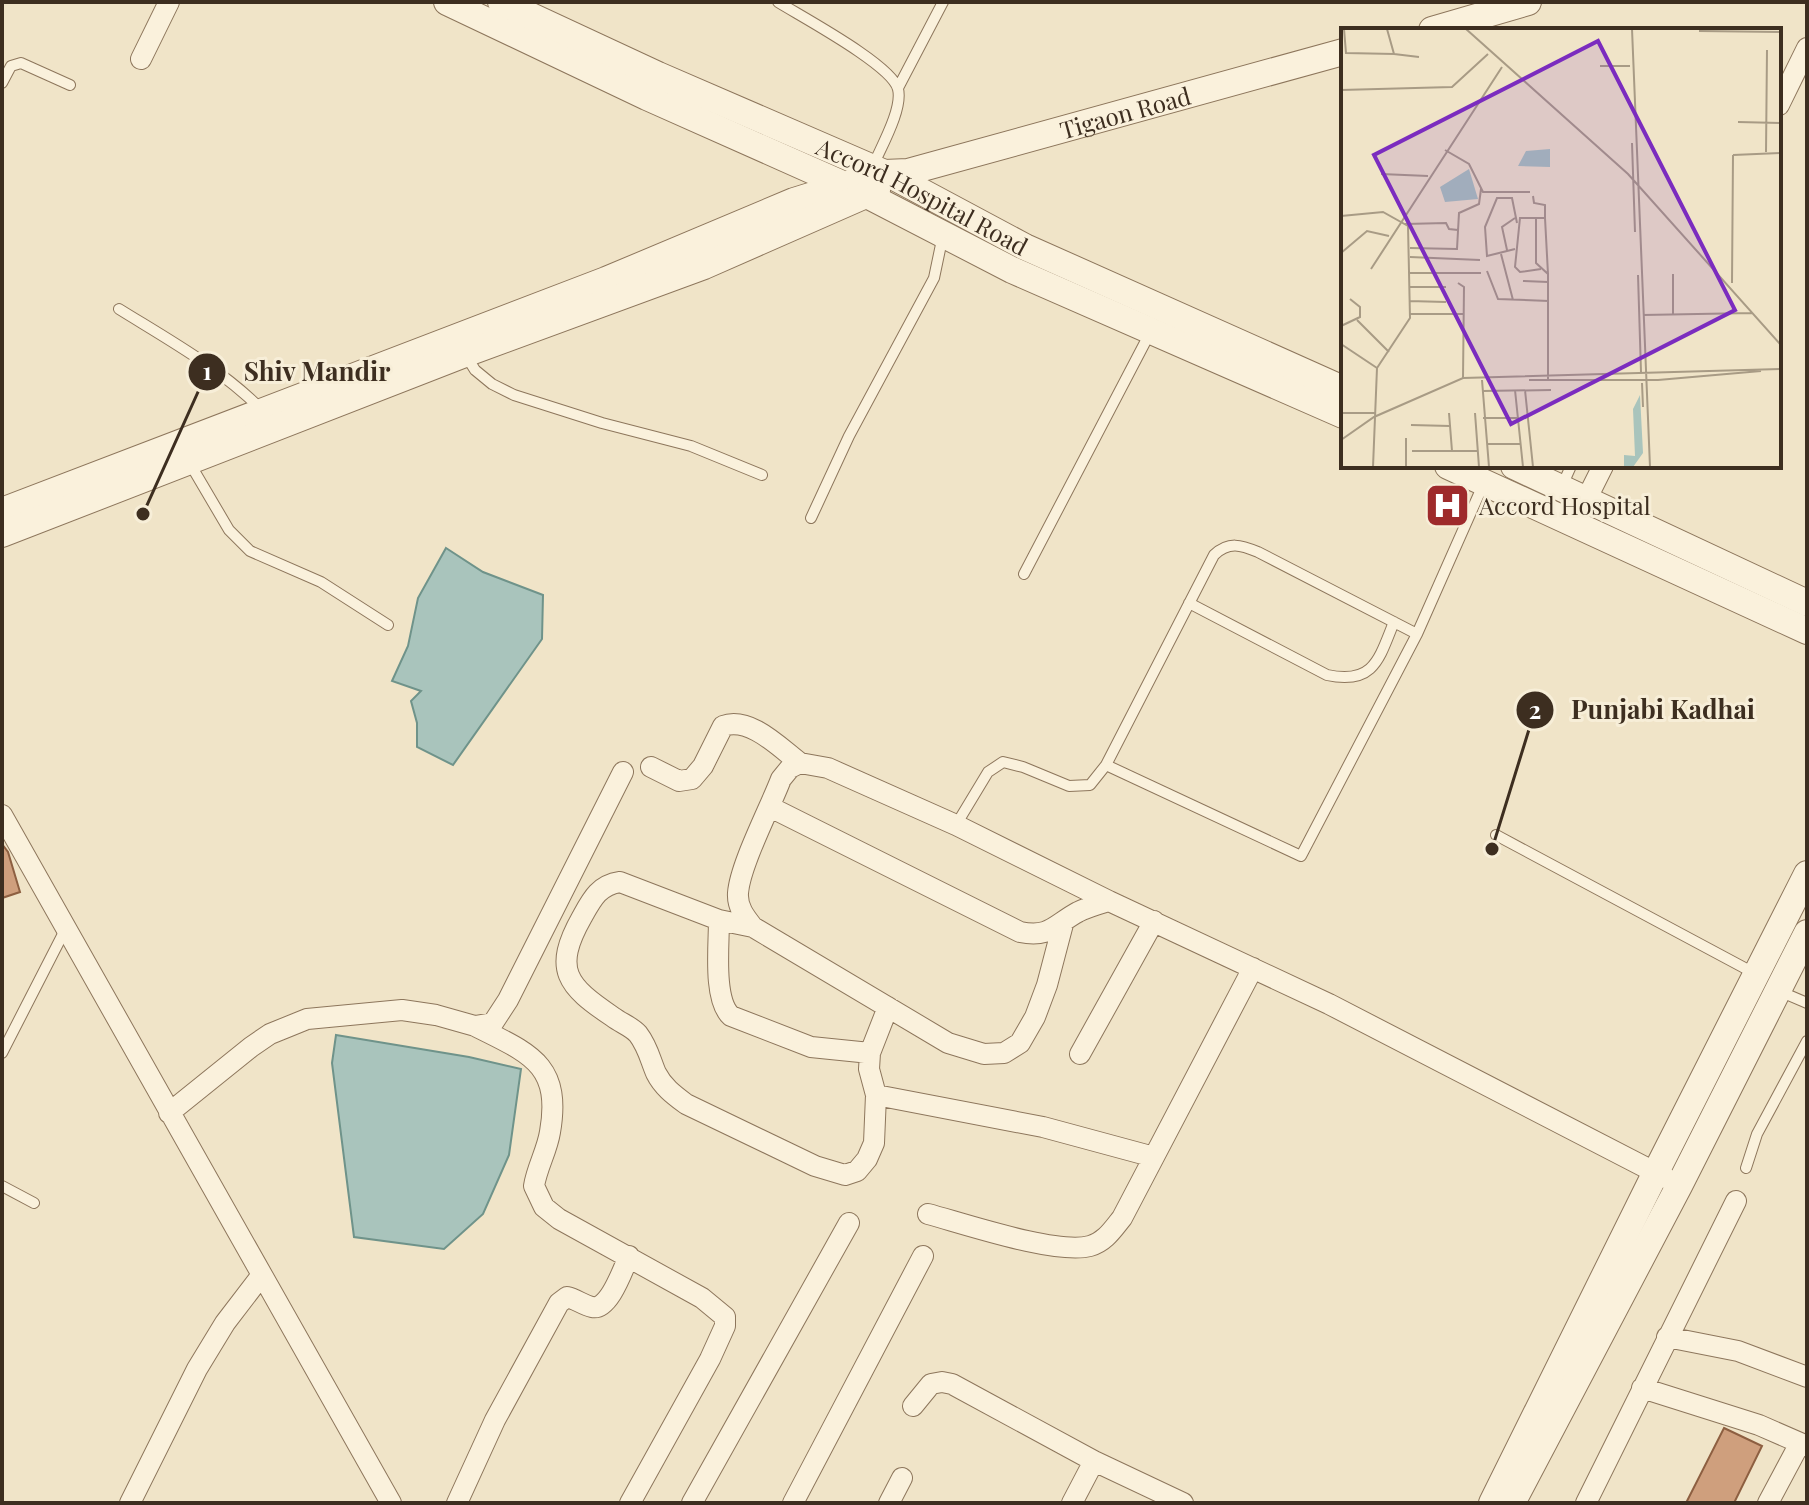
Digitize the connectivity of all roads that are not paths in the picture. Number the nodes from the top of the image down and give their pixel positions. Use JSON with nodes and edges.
{"nodes":[{"id":1,"x":169,"y":2,"type":"edge"},
{"id":2,"x":447,"y":2,"type":"edge"},
{"id":3,"x":501,"y":2,"type":"edge"},
{"id":4,"x":778,"y":2,"type":"edge"},
{"id":5,"x":943,"y":2,"type":"edge"},
{"id":6,"x":1528,"y":2,"type":"edge"},
{"id":7,"x":1439,"y":28,"type":"edge"},
{"id":8,"x":1807,"y":48,"type":"edge"},
{"id":9,"x":1341,"y":53,"type":"edge"},
{"id":10,"x":141,"y":59,"type":"dead end"},
{"id":11,"x":2,"y":83,"type":"edge"},
{"id":12,"x":70,"y":85,"type":"dead end"},
{"id":13,"x":898,"y":88,"type":"junction"},
{"id":14,"x":1781,"y":101,"type":"edge"},
{"id":15,"x":891,"y":173,"type":"junction"},
{"id":16,"x":855,"y":190,"type":"junction"},
{"id":17,"x":943,"y":234,"type":"junction"},
{"id":18,"x":119,"y":309,"type":"dead end"},
{"id":19,"x":1151,"y":330,"type":"junction"},
{"id":20,"x":465,"y":354,"type":"junction"},
{"id":21,"x":1341,"y":388,"type":"edge"},
{"id":22,"x":263,"y":411,"type":"junction"},
{"id":23,"x":1341,"y":414,"type":"edge"},
{"id":24,"x":189,"y":461,"type":"junction"},
{"id":25,"x":1452,"y":468,"type":"edge"},
{"id":26,"x":1523,"y":468,"type":"edge"},
{"id":27,"x":1602,"y":468,"type":"edge"},
{"id":28,"x":762,"y":475,"type":"dead end"},
{"id":29,"x":1566,"y":477,"type":"edge"},
{"id":30,"x":1484,"y":483,"type":"junction"},
{"id":31,"x":1586,"y":500,"type":"junction"},
{"id":32,"x":2,"y":511,"type":"edge"},
{"id":33,"x":1549,"y":512,"type":"junction"},
{"id":34,"x":811,"y":518,"type":"dead end"},
{"id":35,"x":2,"y":534,"type":"edge"},
{"id":36,"x":1024,"y":574,"type":"dead end"},
{"id":37,"x":1189,"y":603,"type":"junction"},
{"id":38,"x":1807,"y":603,"type":"edge"},
{"id":39,"x":1394,"y":622,"type":"junction"},
{"id":40,"x":388,"y":625,"type":"dead end"},
{"id":41,"x":1807,"y":631,"type":"edge"},
{"id":42,"x":1417,"y":634,"type":"junction"},
{"id":43,"x":800,"y":763,"type":"junction"},
{"id":44,"x":1106,"y":765,"type":"junction"},
{"id":45,"x":651,"y":767,"type":"dead end"},
{"id":46,"x":623,"y":772,"type":"dead end"},
{"id":47,"x":770,"y":807,"type":"junction"},
{"id":48,"x":2,"y":815,"type":"edge"},
{"id":49,"x":956,"y":825,"type":"junction"},
{"id":50,"x":1496,"y":835,"type":"dead end"},
{"id":51,"x":1807,"y":874,"type":"edge"},
{"id":52,"x":1109,"y":901,"type":"junction"},
{"id":53,"x":719,"y":920,"type":"junction"},
{"id":54,"x":1154,"y":921,"type":"junction"},
{"id":55,"x":1063,"y":924,"type":"junction"},
{"id":56,"x":753,"y":927,"type":"junction"},
{"id":57,"x":65,"y":930,"type":"junction"},
{"id":58,"x":1807,"y":933,"type":"edge"},
{"id":59,"x":1253,"y":968,"type":"junction"},
{"id":60,"x":1756,"y":974,"type":"junction"},
{"id":61,"x":1777,"y":991,"type":"junction"},
{"id":62,"x":1807,"y":1003,"type":"edge"},
{"id":63,"x":888,"y":1007,"type":"junction"},
{"id":64,"x":475,"y":1026,"type":"junction"},
{"id":65,"x":1807,"y":1041,"type":"edge"},
{"id":66,"x":2,"y":1053,"type":"edge"},
{"id":67,"x":870,"y":1053,"type":"junction"},
{"id":68,"x":1080,"y":1054,"type":"dead end"},
{"id":69,"x":876,"y":1095,"type":"junction"},
{"id":70,"x":169,"y":1113,"type":"junction"},
{"id":71,"x":1154,"y":1157,"type":"junction"},
{"id":72,"x":1746,"y":1168,"type":"dead end"},
{"id":73,"x":1656,"y":1172,"type":"junction"},
{"id":74,"x":2,"y":1186,"type":"edge"},
{"id":75,"x":1679,"y":1186,"type":"junction"},
{"id":76,"x":1736,"y":1201,"type":"dead end"},
{"id":77,"x":34,"y":1203,"type":"dead end"},
{"id":78,"x":928,"y":1214,"type":"dead end"},
{"id":79,"x":849,"y":1223,"type":"dead end"},
{"id":80,"x":629,"y":1256,"type":"junction"},
{"id":81,"x":923,"y":1256,"type":"dead end"},
{"id":82,"x":261,"y":1276,"type":"junction"},
{"id":83,"x":1667,"y":1337,"type":"junction"},
{"id":84,"x":1807,"y":1377,"type":"edge"},
{"id":85,"x":1642,"y":1388,"type":"junction"},
{"id":86,"x":913,"y":1406,"type":"dead end"},
{"id":87,"x":1804,"y":1444,"type":"edge"},
{"id":88,"x":1094,"y":1461,"type":"junction"},
{"id":89,"x":902,"y":1478,"type":"dead end"},
{"id":90,"x":130,"y":1503,"type":"edge"},
{"id":91,"x":391,"y":1503,"type":"edge"},
{"id":92,"x":457,"y":1503,"type":"edge"},
{"id":93,"x":630,"y":1503,"type":"edge"},
{"id":94,"x":692,"y":1503,"type":"edge"},
{"id":95,"x":793,"y":1503,"type":"edge"},
{"id":96,"x":889,"y":1503,"type":"edge"},
{"id":97,"x":1072,"y":1503,"type":"edge"},
{"id":98,"x":1183,"y":1503,"type":"edge"},
{"id":99,"x":1492,"y":1503,"type":"edge"},
{"id":100,"x":1512,"y":1503,"type":"edge"},
{"id":101,"x":1586,"y":1503,"type":"edge"},
{"id":102,"x":1768,"y":1503,"type":"edge"}],
"edges":[{"from":1,"to":10,"type":"street"},
{"from":2,"to":16,"type":"street"},
{"from":3,"to":15,"type":"street","name":"Accord Hospital Road"},
{"from":4,"to":13,"type":"lane"},
{"from":5,"to":13,"type":"lane"},
{"from":6,"to":7,"type":"street"},
{"from":8,"to":14,"type":"street"},
{"from":9,"to":15,"type":"street","name":"Tigaon Road"},
{"from":11,"to":12,"type":"lane"},
{"from":13,"to":15,"type":"lane"},
{"from":15,"to":16,"type":"street","name":"Tigaon Road"},
{"from":15,"to":21,"type":"street","name":"Accord Hospital Road"},
{"from":16,"to":17,"type":"street"},
{"from":16,"to":20,"type":"street"},
{"from":16,"to":22,"type":"street"},
{"from":17,"to":19,"type":"street"},
{"from":17,"to":34,"type":"lane"},
{"from":18,"to":22,"type":"lane"},
{"from":19,"to":23,"type":"street"},
{"from":19,"to":36,"type":"lane"},
{"from":20,"to":24,"type":"street"},
{"from":20,"to":28,"type":"lane"},
{"from":22,"to":32,"type":"street"},
{"from":24,"to":35,"type":"street"},
{"from":24,"to":40,"type":"lane"},
{"from":25,"to":30,"type":"street"},
{"from":26,"to":29,"type":"street"},
{"from":27,"to":31,"type":"street"},
{"from":29,"to":31,"type":"street"},
{"from":29,"to":33,"type":"lane"},
{"from":30,"to":33,"type":"street"},
{"from":30,"to":42,"type":"lane"},
{"from":31,"to":38,"type":"street"},
{"from":33,"to":41,"type":"street"},
{"from":37,"to":39,"type":"lane"},
{"from":37,"to":39,"type":"lane"},
{"from":37,"to":44,"type":"lane"},
{"from":39,"to":42,"type":"lane"},
{"from":42,"to":44,"type":"lane"},
{"from":43,"to":45,"type":"street"},
{"from":43,"to":47,"type":"street"},
{"from":43,"to":49,"type":"street"},
{"from":44,"to":49,"type":"lane"},
{"from":46,"to":64,"type":"street"},
{"from":47,"to":55,"type":"street"},
{"from":47,"to":56,"type":"street"},
{"from":48,"to":57,"type":"street"},
{"from":49,"to":52,"type":"street"},
{"from":50,"to":60,"type":"lane"},
{"from":51,"to":60,"type":"street"},
{"from":52,"to":54,"type":"street"},
{"from":52,"to":55,"type":"street"},
{"from":53,"to":56,"type":"street"},
{"from":53,"to":67,"type":"street"},
{"from":53,"to":69,"type":"street"},
{"from":54,"to":59,"type":"street"},
{"from":54,"to":68,"type":"street"},
{"from":55,"to":63,"type":"street"},
{"from":56,"to":63,"type":"street"},
{"from":57,"to":66,"type":"lane"},
{"from":57,"to":70,"type":"street"},
{"from":58,"to":61,"type":"street"},
{"from":59,"to":71,"type":"street"},
{"from":59,"to":73,"type":"street"},
{"from":60,"to":73,"type":"street"},
{"from":61,"to":62,"type":"lane"},
{"from":61,"to":75,"type":"street"},
{"from":63,"to":67,"type":"street"},
{"from":64,"to":70,"type":"street"},
{"from":64,"to":80,"type":"street"},
{"from":65,"to":72,"type":"lane"},
{"from":67,"to":69,"type":"street"},
{"from":69,"to":71,"type":"street"},
{"from":70,"to":82,"type":"street"},
{"from":71,"to":78,"type":"street"},
{"from":73,"to":75,"type":"street"},
{"from":73,"to":99,"type":"street"},
{"from":74,"to":77,"type":"lane"},
{"from":75,"to":100,"type":"street"},
{"from":76,"to":83,"type":"street"},
{"from":79,"to":94,"type":"street"},
{"from":80,"to":92,"type":"street"},
{"from":80,"to":93,"type":"street"},
{"from":81,"to":95,"type":"street"},
{"from":82,"to":90,"type":"street"},
{"from":82,"to":91,"type":"street"},
{"from":83,"to":84,"type":"street"},
{"from":83,"to":85,"type":"street"},
{"from":85,"to":87,"type":"street"},
{"from":85,"to":101,"type":"street"},
{"from":86,"to":88,"type":"street"},
{"from":87,"to":102,"type":"street"},
{"from":88,"to":97,"type":"street"},
{"from":88,"to":98,"type":"street"},
{"from":89,"to":96,"type":"street"}]}
